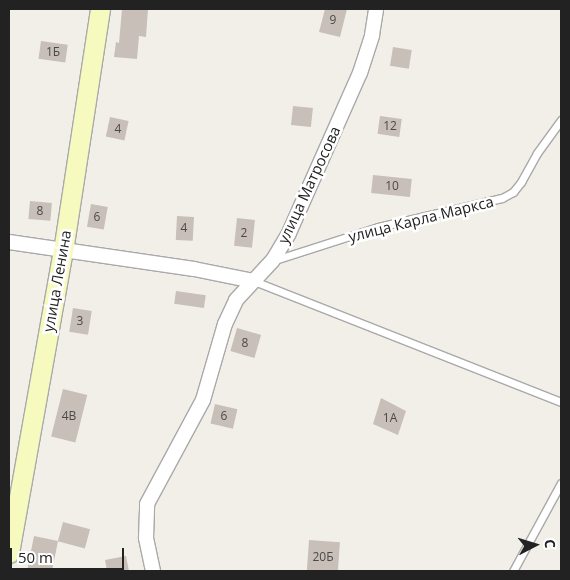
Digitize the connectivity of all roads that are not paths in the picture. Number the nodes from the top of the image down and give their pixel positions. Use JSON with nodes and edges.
{"nodes":[{"id":1,"x":100,"y":9,"type":"edge"},
{"id":2,"x":376,"y":9,"type":"edge"},
{"id":3,"x":561,"y":120,"type":"edge"},
{"id":4,"x":9,"y":242,"type":"edge"},
{"id":5,"x":63,"y":251,"type":"junction"},
{"id":6,"x":273,"y":260,"type":"junction"},
{"id":7,"x":253,"y":280,"type":"junction"},
{"id":8,"x":561,"y":402,"type":"edge"},
{"id":9,"x":561,"y":483,"type":"edge"},
{"id":10,"x":13,"y":502,"type":"edge"},
{"id":11,"x":9,"y":553,"type":"edge"},
{"id":12,"x":153,"y":571,"type":"edge"},
{"id":13,"x":513,"y":571,"type":"edge"}],
"edges":[{"from":1,"to":5,"type":"street","name":"улица Ленина"},
{"from":2,"to":6,"type":"street","name":"улица Матросова"},
{"from":3,"to":6,"type":"lane","name":"улица Карла Маркса"},
{"from":4,"to":5,"type":"street"},
{"from":5,"to":7,"type":"street"},
{"from":5,"to":10,"type":"street","name":"улица Ленина"},
{"from":6,"to":7,"type":"street","name":"улица Матросова"},
{"from":7,"to":8,"type":"lane"},
{"from":7,"to":12,"type":"street","name":"улица Матросова"},
{"from":9,"to":13,"type":"lane"},
{"from":10,"to":11,"type":"street","name":"улица Ленина"}]}
